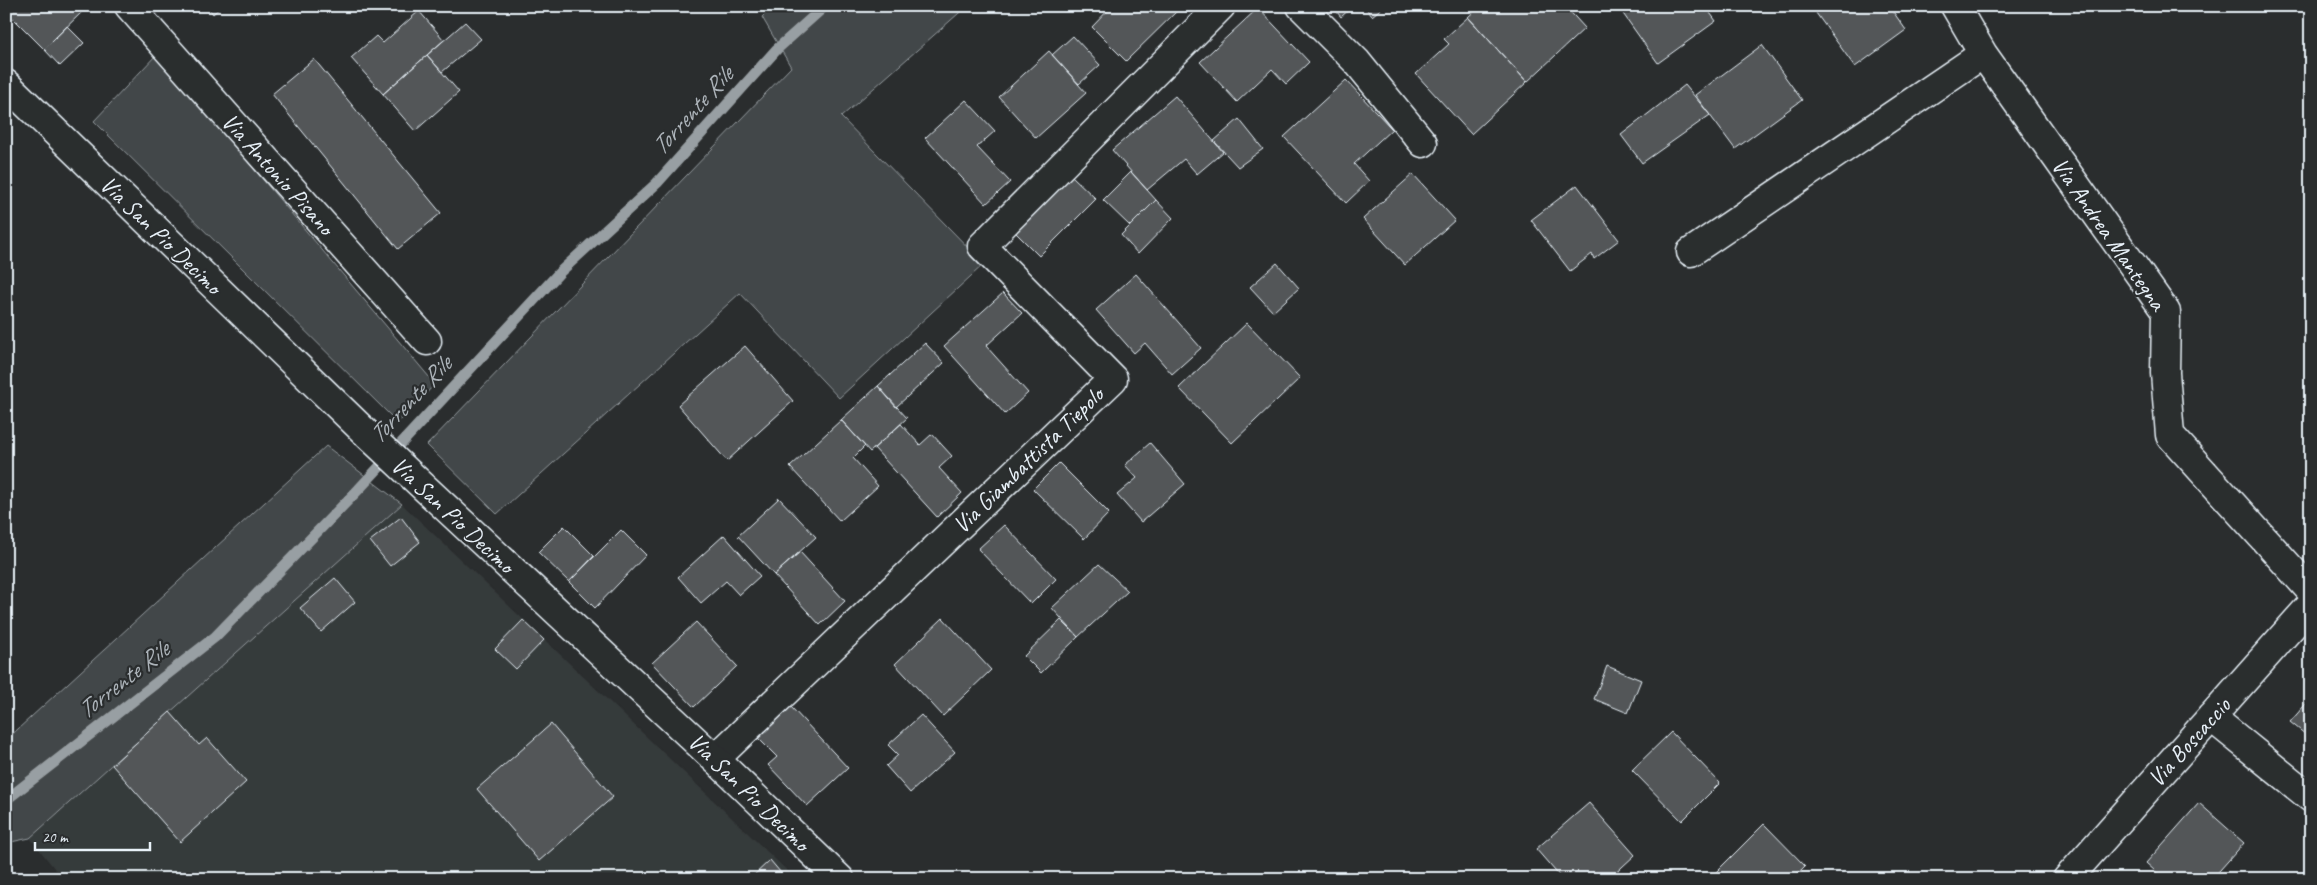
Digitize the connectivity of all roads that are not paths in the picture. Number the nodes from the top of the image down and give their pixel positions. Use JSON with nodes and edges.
{"nodes":[{"id":1,"x":129,"y":6,"type":"edge"},
{"id":2,"x":1221,"y":6,"type":"edge"},
{"id":3,"x":1300,"y":6,"type":"edge"},
{"id":4,"x":1955,"y":6,"type":"edge"},
{"id":5,"x":1983,"y":54,"type":"junction"},
{"id":6,"x":6,"y":84,"type":"edge"},
{"id":7,"x":1423,"y":143,"type":"dead end"},
{"id":8,"x":1691,"y":252,"type":"dead end"},
{"id":9,"x":427,"y":342,"type":"dead end"},
{"id":10,"x":2311,"y":591,"type":"edge"},
{"id":11,"x":2311,"y":606,"type":"edge"},
{"id":12,"x":2211,"y":717,"type":"junction"},
{"id":13,"x":715,"y":758,"type":"junction"},
{"id":14,"x":2311,"y":798,"type":"edge"},
{"id":15,"x":840,"y":879,"type":"edge"},
{"id":16,"x":2067,"y":879,"type":"edge"}],
"edges":[{"from":1,"to":9,"type":"street","name":"Via Antonio Pisano"},
{"from":2,"to":13,"type":"street","name":"Via Giambattista Tiepolo"},
{"from":3,"to":7,"type":"street"},
{"from":4,"to":5,"type":"street","name":"Via Andrea Mantegna"},
{"from":5,"to":8,"type":"street"},
{"from":5,"to":10,"type":"street","name":"Via Andrea Mantegna"},
{"from":6,"to":13,"type":"street","name":"Via San Pio Decimo"},
{"from":11,"to":12,"type":"street","name":"Via Boscaccio"},
{"from":12,"to":14,"type":"street"},
{"from":12,"to":16,"type":"street","name":"Via Boscaccio"},
{"from":13,"to":15,"type":"street","name":"Via San Pio Decimo"}]}
